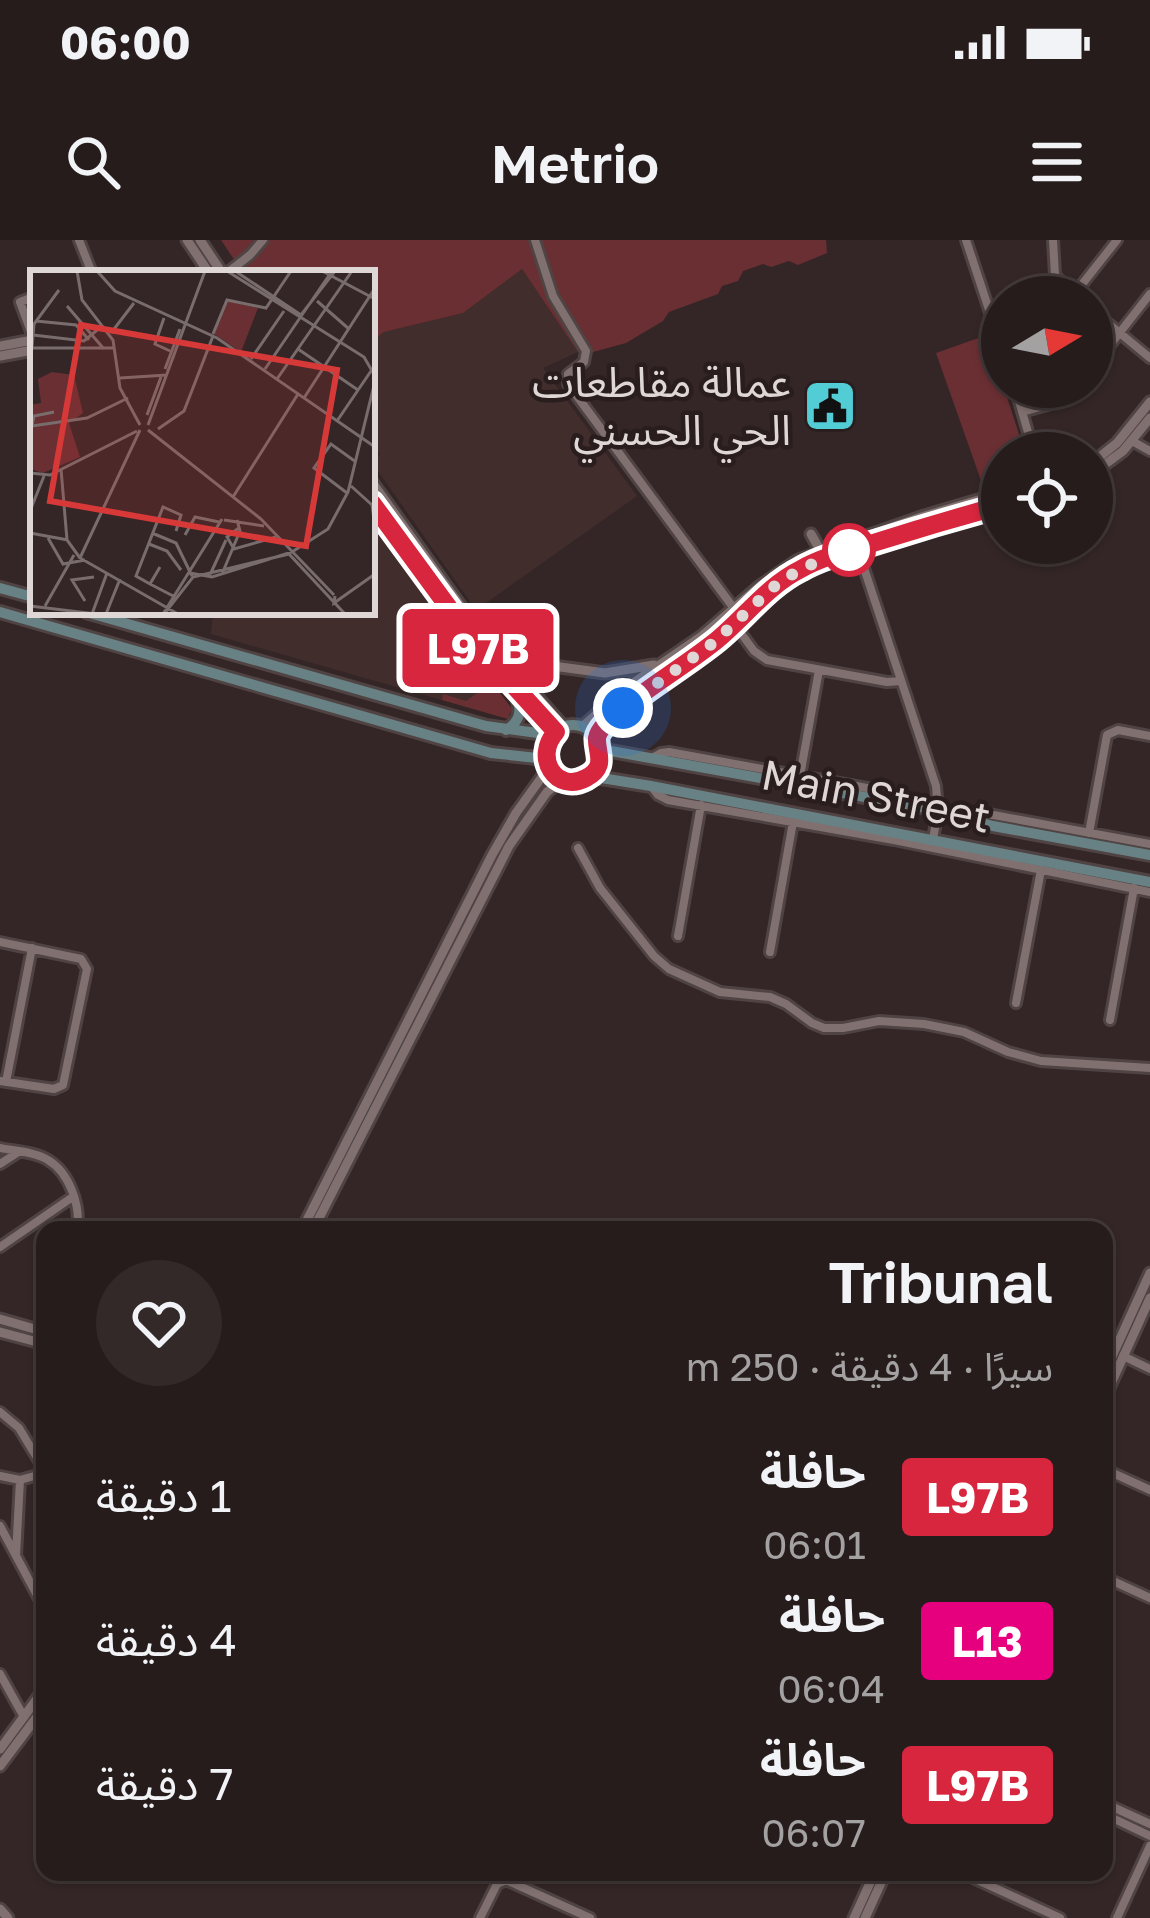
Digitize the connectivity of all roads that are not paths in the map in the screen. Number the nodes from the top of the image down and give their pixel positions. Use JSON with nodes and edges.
{"nodes":[{"id":1,"x":79,"y":240,"type":"edge"},
{"id":2,"x":187,"y":240,"type":"edge"},
{"id":3,"x":200,"y":240,"type":"edge"},
{"id":4,"x":263,"y":240,"type":"edge"},
{"id":5,"x":535,"y":240,"type":"edge"},
{"id":6,"x":966,"y":240,"type":"edge"},
{"id":7,"x":1053,"y":240,"type":"edge"},
{"id":8,"x":1117,"y":240,"type":"edge"},
{"id":9,"x":90,"y":270,"type":"edge"},
{"id":10,"x":207,"y":270,"type":"edge"},
{"id":11,"x":221,"y":270,"type":"edge"},
{"id":12,"x":228,"y":270,"type":"edge"},
{"id":13,"x":1056,"y":276,"type":"edge"},
{"id":14,"x":1089,"y":276,"type":"edge"},
{"id":15,"x":981,"y":285,"type":"edge"},
{"id":16,"x":1150,"y":295,"type":"edge"},
{"id":17,"x":30,"y":298,"type":"edge"},
{"id":18,"x":1113,"y":327,"type":"edge"},
{"id":19,"x":30,"y":330,"type":"edge"},
{"id":20,"x":1119,"y":332,"type":"junction"},
{"id":21,"x":30,"y":339,"type":"edge"},
{"id":22,"x":1113,"y":340,"type":"edge"},
{"id":23,"x":0,"y":346,"type":"edge"},
{"id":24,"x":30,"y":351,"type":"edge"},
{"id":25,"x":0,"y":356,"type":"edge"},
{"id":26,"x":1150,"y":358,"type":"edge"},
{"id":27,"x":1150,"y":402,"type":"edge"},
{"id":28,"x":1021,"y":408,"type":"edge"},
{"id":29,"x":1036,"y":408,"type":"edge"},
{"id":30,"x":1022,"y":412,"type":"junction"},
{"id":31,"x":1150,"y":418,"type":"edge"},
{"id":32,"x":1028,"y":432,"type":"edge"},
{"id":33,"x":1132,"y":442,"type":"junction"},
{"id":34,"x":1113,"y":446,"type":"edge"},
{"id":35,"x":1150,"y":451,"type":"edge"},
{"id":36,"x":1113,"y":460,"type":"edge"},
{"id":37,"x":375,"y":486,"type":"edge"},
{"id":38,"x":981,"y":500,"type":"edge"},
{"id":39,"x":375,"y":506,"type":"edge"},
{"id":40,"x":981,"y":511,"type":"edge"},
{"id":41,"x":811,"y":534,"type":"dead end"},
{"id":42,"x":857,"y":548,"type":"junction"},
{"id":43,"x":820,"y":550,"type":"junction"},
{"id":44,"x":0,"y":588,"type":"edge"},
{"id":45,"x":30,"y":596,"type":"edge"},
{"id":46,"x":0,"y":612,"type":"edge"},
{"id":47,"x":97,"y":615,"type":"edge"},
{"id":48,"x":734,"y":617,"type":"junction"},
{"id":49,"x":148,"y":629,"type":"junction"},
{"id":50,"x":480,"y":633,"type":"junction"},
{"id":51,"x":200,"y":645,"type":"junction"},
{"id":52,"x":142,"y":652,"type":"junction"},
{"id":53,"x":660,"y":665,"type":"junction"},
{"id":54,"x":196,"y":668,"type":"junction"},
{"id":55,"x":819,"y":670,"type":"junction"},
{"id":56,"x":901,"y":681,"type":"junction"},
{"id":57,"x":514,"y":687,"type":"junction"},
{"id":58,"x":583,"y":728,"type":"junction"},
{"id":59,"x":506,"y":730,"type":"junction"},
{"id":60,"x":557,"y":731,"type":"junction"},
{"id":61,"x":1150,"y":736,"type":"edge"},
{"id":62,"x":598,"y":745,"type":"junction"},
{"id":63,"x":652,"y":759,"type":"junction"},
{"id":64,"x":547,"y":763,"type":"junction"},
{"id":65,"x":589,"y":776,"type":"junction"},
{"id":66,"x":800,"y":776,"type":"junction"},
{"id":67,"x":563,"y":779,"type":"junction"},
{"id":68,"x":651,"y":786,"type":"junction"},
{"id":69,"x":908,"y":805,"type":"junction"},
{"id":70,"x":701,"y":806,"type":"junction"},
{"id":71,"x":938,"y":811,"type":"junction"},
{"id":72,"x":967,"y":819,"type":"junction"},
{"id":73,"x":794,"y":822,"type":"junction"},
{"id":74,"x":1089,"y":833,"type":"junction"},
{"id":75,"x":933,"y":839,"type":"junction"},
{"id":76,"x":1150,"y":844,"type":"edge"},
{"id":77,"x":578,"y":848,"type":"dead end"},
{"id":78,"x":1150,"y":855,"type":"edge"},
{"id":79,"x":1042,"y":870,"type":"junction"},
{"id":80,"x":1150,"y":882,"type":"edge"},
{"id":81,"x":1134,"y":888,"type":"junction"},
{"id":82,"x":1150,"y":892,"type":"edge"},
{"id":83,"x":678,"y":936,"type":"dead end"},
{"id":84,"x":0,"y":942,"type":"edge"},
{"id":85,"x":32,"y":948,"type":"junction"},
{"id":86,"x":770,"y":952,"type":"dead end"},
{"id":87,"x":1016,"y":1003,"type":"dead end"},
{"id":88,"x":1110,"y":1020,"type":"dead end"},
{"id":89,"x":1150,"y":1067,"type":"edge"},
{"id":90,"x":3,"y":1082,"type":"edge"},
{"id":91,"x":0,"y":1148,"type":"edge"},
{"id":92,"x":18,"y":1152,"type":"junction"},
{"id":93,"x":0,"y":1164,"type":"edge"},
{"id":94,"x":74,"y":1196,"type":"junction"},
{"id":95,"x":324,"y":1199,"type":"junction"},
{"id":96,"x":38,"y":1221,"type":"edge"},
{"id":97,"x":78,"y":1221,"type":"edge"},
{"id":98,"x":308,"y":1221,"type":"edge"},
{"id":99,"x":316,"y":1221,"type":"edge"},
{"id":100,"x":36,"y":1222,"type":"edge"},
{"id":101,"x":0,"y":1247,"type":"edge"},
{"id":102,"x":1150,"y":1274,"type":"edge"},
{"id":103,"x":1150,"y":1298,"type":"edge"},
{"id":104,"x":0,"y":1319,"type":"edge"},
{"id":105,"x":36,"y":1329,"type":"edge"},
{"id":106,"x":0,"y":1332,"type":"edge"},
{"id":107,"x":36,"y":1342,"type":"edge"},
{"id":108,"x":1113,"y":1354,"type":"edge"},
{"id":109,"x":1123,"y":1356,"type":"junction"},
{"id":110,"x":1150,"y":1369,"type":"edge"},
{"id":111,"x":1113,"y":1379,"type":"edge"},
{"id":112,"x":0,"y":1412,"type":"edge"},
{"id":113,"x":36,"y":1457,"type":"edge"},
{"id":114,"x":1113,"y":1473,"type":"edge"},
{"id":115,"x":36,"y":1475,"type":"edge"},
{"id":116,"x":0,"y":1476,"type":"edge"},
{"id":117,"x":20,"y":1480,"type":"junction"},
{"id":118,"x":1150,"y":1490,"type":"edge"},
{"id":119,"x":0,"y":1526,"type":"edge"},
{"id":120,"x":16,"y":1556,"type":"junction"},
{"id":121,"x":1113,"y":1581,"type":"edge"},
{"id":122,"x":36,"y":1593,"type":"edge"},
{"id":123,"x":1150,"y":1598,"type":"edge"},
{"id":124,"x":0,"y":1674,"type":"edge"},
{"id":125,"x":36,"y":1700,"type":"edge"},
{"id":126,"x":24,"y":1717,"type":"junction"},
{"id":127,"x":36,"y":1718,"type":"edge"},
{"id":128,"x":0,"y":1749,"type":"edge"},
{"id":129,"x":0,"y":1766,"type":"edge"},
{"id":130,"x":1113,"y":1807,"type":"edge"},
{"id":131,"x":1113,"y":1818,"type":"edge"},
{"id":132,"x":1150,"y":1824,"type":"edge"},
{"id":133,"x":1150,"y":1836,"type":"edge"},
{"id":134,"x":1150,"y":1846,"type":"edge"},
{"id":135,"x":504,"y":1881,"type":"edge"},
{"id":136,"x":508,"y":1881,"type":"edge"},
{"id":137,"x":871,"y":1881,"type":"edge"},
{"id":138,"x":882,"y":1881,"type":"edge"},
{"id":139,"x":980,"y":1881,"type":"edge"},
{"id":140,"x":0,"y":1909,"type":"edge"},
{"id":141,"x":8,"y":1918,"type":"edge"},
{"id":142,"x":480,"y":1918,"type":"edge"},
{"id":143,"x":590,"y":1918,"type":"edge"},
{"id":144,"x":854,"y":1918,"type":"edge"},
{"id":145,"x":865,"y":1918,"type":"edge"},
{"id":146,"x":1060,"y":1918,"type":"edge"},
{"id":147,"x":1117,"y":1918,"type":"edge"}],
"edges":[{"from":1,"to":9,"type":"street"},
{"from":2,"to":10,"type":"street"},
{"from":3,"to":11,"type":"street"},
{"from":4,"to":12,"type":"street"},
{"from":5,"to":48,"type":"street"},
{"from":6,"to":15,"type":"street"},
{"from":7,"to":13,"type":"street"},
{"from":8,"to":14,"type":"street"},
{"from":16,"to":20,"type":"street"},
{"from":17,"to":19,"type":"street"},
{"from":18,"to":20,"type":"street"},
{"from":20,"to":22,"type":"street"},
{"from":20,"to":26,"type":"street"},
{"from":21,"to":23,"type":"street"},
{"from":24,"to":25,"type":"street"},
{"from":27,"to":34,"type":"street"},
{"from":28,"to":30,"type":"street"},
{"from":29,"to":30,"type":"street"},
{"from":30,"to":32,"type":"street"},
{"from":31,"to":33,"type":"street"},
{"from":33,"to":35,"type":"street"},
{"from":33,"to":36,"type":"street"},
{"from":37,"to":50,"type":"street"},
{"from":38,"to":43,"type":"street"},
{"from":39,"to":57,"type":"street"},
{"from":40,"to":42,"type":"street"},
{"from":41,"to":43,"type":"street"},
{"from":42,"to":48,"type":"street"},
{"from":42,"to":56,"type":"street"},
{"from":43,"to":48,"type":"street"},
{"from":44,"to":45,"type":"main road"},
{"from":46,"to":52,"type":"main road"},
{"from":47,"to":49,"type":"main road"},
{"from":48,"to":53,"type":"street"},
{"from":48,"to":55,"type":"street"},
{"from":48,"to":62,"type":"street"},
{"from":49,"to":51,"type":"main road"},
{"from":49,"to":52,"type":"main road"},
{"from":50,"to":53,"type":"street"},
{"from":50,"to":60,"type":"street"},
{"from":51,"to":54,"type":"main road"},
{"from":51,"to":59,"type":"main road"},
{"from":52,"to":54,"type":"main road"},
{"from":53,"to":58,"type":"street"},
{"from":54,"to":64,"type":"main road"},
{"from":55,"to":56,"type":"street"},
{"from":55,"to":66,"type":"street"},
{"from":56,"to":71,"type":"street"},
{"from":57,"to":59,"type":"main road"},
{"from":57,"to":60,"type":"street"},
{"from":58,"to":60,"type":"main road"},
{"from":58,"to":62,"type":"main road"},
{"from":59,"to":60,"type":"main road"},
{"from":60,"to":64,"type":"main road"},
{"from":61,"to":74,"type":"street"},
{"from":62,"to":63,"type":"main road","name":"Main Street"},
{"from":62,"to":65,"type":"main road"},
{"from":63,"to":66,"type":"street"},
{"from":63,"to":69,"type":"main road","name":"Main Street"},
{"from":64,"to":67,"type":"main road"},
{"from":64,"to":95,"type":"street"},
{"from":65,"to":67,"type":"main road"},
{"from":65,"to":68,"type":"main road","name":"Main Street"},
{"from":66,"to":69,"type":"street"},
{"from":67,"to":95,"type":"street"},
{"from":68,"to":70,"type":"street"},
{"from":68,"to":75,"type":"main road","name":"Main Street"},
{"from":69,"to":71,"type":"main road","name":"Main Street"},
{"from":70,"to":73,"type":"street"},
{"from":70,"to":83,"type":"street"},
{"from":71,"to":72,"type":"main road","name":"Main Street"},
{"from":71,"to":75,"type":"street"},
{"from":72,"to":74,"type":"street"},
{"from":72,"to":78,"type":"main road","name":"Main Street"},
{"from":73,"to":79,"type":"street"},
{"from":73,"to":86,"type":"street"},
{"from":74,"to":76,"type":"street"},
{"from":75,"to":80,"type":"main road","name":"Main Street"},
{"from":77,"to":89,"type":"street"},
{"from":79,"to":81,"type":"street"},
{"from":79,"to":87,"type":"street"},
{"from":81,"to":82,"type":"street"},
{"from":81,"to":88,"type":"street"},
{"from":84,"to":85,"type":"street"},
{"from":85,"to":90,"type":"street"},
{"from":85,"to":90,"type":"street"},
{"from":91,"to":92,"type":"street"},
{"from":92,"to":93,"type":"street"},
{"from":92,"to":94,"type":"street"},
{"from":94,"to":96,"type":"street"},
{"from":94,"to":97,"type":"street"},
{"from":95,"to":98,"type":"street"},
{"from":95,"to":99,"type":"street"},
{"from":100,"to":101,"type":"street"},
{"from":102,"to":108,"type":"street"},
{"from":103,"to":109,"type":"street"},
{"from":104,"to":105,"type":"street"},
{"from":106,"to":107,"type":"street"},
{"from":109,"to":110,"type":"street"},
{"from":109,"to":111,"type":"street"},
{"from":112,"to":113,"type":"street"},
{"from":114,"to":118,"type":"street"},
{"from":115,"to":117,"type":"street"},
{"from":116,"to":117,"type":"street"},
{"from":117,"to":120,"type":"street"},
{"from":119,"to":120,"type":"street"},
{"from":120,"to":122,"type":"street"},
{"from":121,"to":123,"type":"street"},
{"from":124,"to":126,"type":"street"},
{"from":125,"to":126,"type":"street"},
{"from":126,"to":128,"type":"street"},
{"from":127,"to":129,"type":"street"},
{"from":130,"to":132,"type":"street"},
{"from":131,"to":133,"type":"street"},
{"from":134,"to":147,"type":"street"},
{"from":135,"to":142,"type":"street"},
{"from":136,"to":143,"type":"street"},
{"from":137,"to":144,"type":"street"},
{"from":138,"to":145,"type":"street"},
{"from":139,"to":146,"type":"street"},
{"from":140,"to":141,"type":"street"}]}
